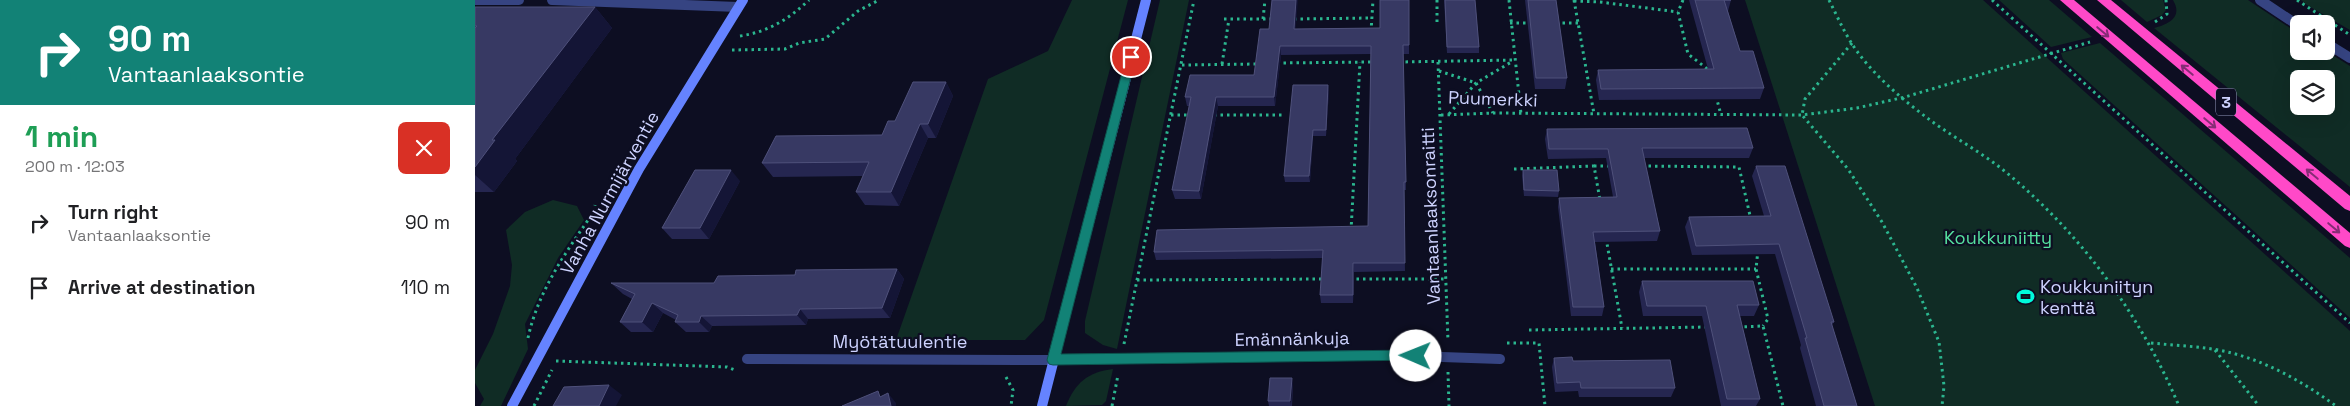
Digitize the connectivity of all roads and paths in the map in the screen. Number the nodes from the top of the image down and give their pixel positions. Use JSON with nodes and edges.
{"nodes":[{"id":1,"x":475,"y":0,"type":"edge"},
{"id":2,"x":519,"y":0,"type":"edge"},
{"id":3,"x":552,"y":0,"type":"edge"},
{"id":4,"x":809,"y":0,"type":"edge"},
{"id":5,"x":879,"y":0,"type":"edge"},
{"id":6,"x":1146,"y":0,"type":"edge"},
{"id":7,"x":1194,"y":0,"type":"edge"},
{"id":8,"x":1265,"y":0,"type":"edge"},
{"id":9,"x":1373,"y":0,"type":"edge"},
{"id":10,"x":1437,"y":0,"type":"edge"},
{"id":11,"x":1509,"y":0,"type":"edge"},
{"id":12,"x":1574,"y":0,"type":"edge"},
{"id":13,"x":1683,"y":0,"type":"edge"},
{"id":14,"x":1829,"y":0,"type":"edge"},
{"id":15,"x":1992,"y":0,"type":"edge"},
{"id":16,"x":2066,"y":0,"type":"edge"},
{"id":17,"x":2103,"y":0,"type":"edge"},
{"id":18,"x":2166,"y":0,"type":"edge"},
{"id":19,"x":2260,"y":0,"type":"edge"},
{"id":20,"x":2297,"y":0,"type":"edge"},
{"id":21,"x":741,"y":4,"type":"edge"},
{"id":22,"x":1678,"y":12,"type":"junction"},
{"id":23,"x":1293,"y":18,"type":"edge"},
{"id":24,"x":1371,"y":18,"type":"junction"},
{"id":25,"x":1224,"y":19,"type":"dead end"},
{"id":26,"x":1229,"y":19,"type":"junction"},
{"id":27,"x":1263,"y":19,"type":"junction"},
{"id":28,"x":1273,"y":19,"type":"edge"},
{"id":29,"x":2290,"y":20,"type":"edge"},
{"id":30,"x":1510,"y":23,"type":"junction"},
{"id":31,"x":1539,"y":23,"type":"edge"},
{"id":32,"x":1549,"y":23,"type":"edge"},
{"id":33,"x":1578,"y":23,"type":"junction"},
{"id":34,"x":1437,"y":24,"type":"dead end"},
{"id":35,"x":2150,"y":24,"type":"dead end"},
{"id":36,"x":744,"y":29,"type":"dead end"},
{"id":37,"x":1371,"y":35,"type":"edge"},
{"id":38,"x":2350,"y":35,"type":"edge"},
{"id":39,"x":739,"y":36,"type":"junction"},
{"id":40,"x":2095,"y":40,"type":"dead end"},
{"id":41,"x":1852,"y":43,"type":"junction"},
{"id":42,"x":2335,"y":49,"type":"edge"},
{"id":43,"x":2051,"y":52,"type":"junction"},
{"id":44,"x":1371,"y":53,"type":"edge"},
{"id":45,"x":2350,"y":58,"type":"edge"},
{"id":46,"x":1513,"y":60,"type":"junction"},
{"id":47,"x":1359,"y":62,"type":"junction"},
{"id":48,"x":1371,"y":62,"type":"junction"},
{"id":49,"x":1381,"y":62,"type":"edge"},
{"id":50,"x":1391,"y":62,"type":"edge"},
{"id":51,"x":1438,"y":62,"type":"junction"},
{"id":52,"x":1271,"y":63,"type":"edge"},
{"id":53,"x":1221,"y":64,"type":"junction"},
{"id":54,"x":1261,"y":64,"type":"edge"},
{"id":55,"x":1181,"y":65,"type":"junction"},
{"id":56,"x":1439,"y":71,"type":"junction"},
{"id":57,"x":1713,"y":80,"type":"edge"},
{"id":58,"x":1476,"y":83,"type":"junction"},
{"id":59,"x":1715,"y":88,"type":"edge"},
{"id":60,"x":1905,"y":97,"type":"junction"},
{"id":61,"x":1493,"y":113,"type":"junction"},
{"id":62,"x":1449,"y":114,"type":"junction"},
{"id":63,"x":1521,"y":114,"type":"junction"},
{"id":64,"x":1594,"y":114,"type":"junction"},
{"id":65,"x":1199,"y":115,"type":"edge"},
{"id":66,"x":1208,"y":115,"type":"edge"},
{"id":67,"x":1282,"y":115,"type":"dead end"},
{"id":68,"x":1441,"y":115,"type":"junction"},
{"id":69,"x":1721,"y":115,"type":"junction"},
{"id":70,"x":1802,"y":115,"type":"junction"},
{"id":71,"x":1171,"y":116,"type":"junction"},
{"id":72,"x":1594,"y":166,"type":"junction"},
{"id":73,"x":1613,"y":166,"type":"edge"},
{"id":74,"x":1633,"y":166,"type":"edge"},
{"id":75,"x":1514,"y":169,"type":"dead end"},
{"id":76,"x":1601,"y":203,"type":"edge"},
{"id":77,"x":2350,"y":204,"type":"edge"},
{"id":78,"x":1752,"y":223,"type":"edge"},
{"id":79,"x":1605,"y":231,"type":"edge"},
{"id":80,"x":1351,"y":240,"type":"edge"},
{"id":81,"x":1757,"y":242,"type":"edge"},
{"id":82,"x":2350,"y":242,"type":"edge"},
{"id":83,"x":1611,"y":268,"type":"junction"},
{"id":84,"x":1350,"y":269,"type":"edge"},
{"id":85,"x":1756,"y":269,"type":"junction"},
{"id":86,"x":1330,"y":279,"type":"edge"},
{"id":87,"x":1446,"y":279,"type":"junction"},
{"id":88,"x":1137,"y":280,"type":"junction"},
{"id":89,"x":2350,"y":324,"type":"edge"},
{"id":90,"x":1763,"y":326,"type":"junction"},
{"id":91,"x":1716,"y":327,"type":"edge"},
{"id":92,"x":1735,"y":327,"type":"edge"},
{"id":93,"x":1622,"y":329,"type":"junction"},
{"id":94,"x":1529,"y":330,"type":"dead end"},
{"id":95,"x":2151,"y":343,"type":"junction"},
{"id":96,"x":2214,"y":349,"type":"junction"},
{"id":97,"x":1449,"y":356,"type":"junction"},
{"id":98,"x":1501,"y":358,"type":"dead end"},
{"id":99,"x":747,"y":359,"type":"dead end"},
{"id":100,"x":1121,"y":359,"type":"junction"},
{"id":101,"x":1053,"y":360,"type":"junction"},
{"id":102,"x":512,"y":406,"type":"edge"},
{"id":103,"x":1042,"y":406,"type":"edge"},
{"id":104,"x":1112,"y":406,"type":"edge"},
{"id":105,"x":1449,"y":406,"type":"edge"},
{"id":106,"x":1783,"y":406,"type":"edge"},
{"id":107,"x":1942,"y":406,"type":"edge"},
{"id":108,"x":2179,"y":406,"type":"edge"},
{"id":109,"x":2259,"y":406,"type":"edge"},
{"id":110,"x":2336,"y":406,"type":"edge"}],
"edges":[{"from":1,"to":2,"type":"street"},
{"from":3,"to":21,"type":"street"},
{"from":4,"to":39,"type":"path"},
{"from":5,"to":39,"type":"path"},
{"from":6,"to":101,"type":"main road"},
{"from":7,"to":55,"type":"path"},
{"from":8,"to":27,"type":"path"},
{"from":9,"to":24,"type":"path"},
{"from":10,"to":34,"type":"path"},
{"from":11,"to":30,"type":"path"},
{"from":12,"to":22,"type":"path"},
{"from":12,"to":33,"type":"path"},
{"from":13,"to":22,"type":"path"},
{"from":14,"to":41,"type":"path"},
{"from":15,"to":43,"type":"path"},
{"from":16,"to":82,"type":"highway","number":"3","one_way":true},
{"from":77,"to":17,"type":"highway","number":"3","one_way":true},
{"from":18,"to":35,"type":"path"},
{"from":19,"to":29,"type":"street"},
{"from":20,"to":38,"type":"path"},
{"from":21,"to":102,"type":"main road","name":"Vanha Nurmijärventie"},
{"from":22,"to":57,"type":"path"},
{"from":23,"to":24,"type":"path"},
{"from":24,"to":37,"type":"path"},
{"from":25,"to":26,"type":"path"},
{"from":26,"to":27,"type":"path"},
{"from":26,"to":53,"type":"path"},
{"from":27,"to":28,"type":"path"},
{"from":30,"to":31,"type":"path"},
{"from":30,"to":46,"type":"path"},
{"from":32,"to":33,"type":"path"},
{"from":33,"to":64,"type":"path"},
{"from":36,"to":39,"type":"path"},
{"from":40,"to":43,"type":"path","name":"Puumerkki"},
{"from":41,"to":60,"type":"path"},
{"from":41,"to":70,"type":"path"},
{"from":42,"to":45,"type":"street"},
{"from":43,"to":60,"type":"path","name":"Puumerkki"},
{"from":43,"to":89,"type":"path"},
{"from":44,"to":48,"type":"path"},
{"from":46,"to":51,"type":"path"},
{"from":46,"to":58,"type":"path"},
{"from":46,"to":63,"type":"path"},
{"from":47,"to":48,"type":"path"},
{"from":47,"to":52,"type":"path"},
{"from":47,"to":80,"type":"path"},
{"from":48,"to":49,"type":"path"},
{"from":50,"to":51,"type":"path"},
{"from":51,"to":56,"type":"path","name":"Puumerkki"},
{"from":53,"to":54,"type":"path"},
{"from":53,"to":55,"type":"path"},
{"from":55,"to":71,"type":"path"},
{"from":56,"to":58,"type":"path"},
{"from":56,"to":68,"type":"path","name":"Puumerkki"},
{"from":58,"to":61,"type":"path"},
{"from":58,"to":62,"type":"path"},
{"from":59,"to":69,"type":"path"},
{"from":60,"to":70,"type":"path","name":"Puumerkki"},
{"from":60,"to":95,"type":"path"},
{"from":61,"to":62,"type":"path","name":"Puumerkki"},
{"from":61,"to":63,"type":"path","name":"Puumerkki"},
{"from":62,"to":68,"type":"path","name":"Puumerkki"},
{"from":63,"to":64,"type":"path","name":"Puumerkki"},
{"from":64,"to":69,"type":"path","name":"Puumerkki"},
{"from":65,"to":71,"type":"path"},
{"from":66,"to":67,"type":"path"},
{"from":68,"to":87,"type":"path","name":"Vantaanlaaksonraitti"},
{"from":69,"to":70,"type":"path","name":"Puumerkki"},
{"from":70,"to":107,"type":"path"},
{"from":71,"to":88,"type":"path"},
{"from":72,"to":73,"type":"path"},
{"from":72,"to":75,"type":"path"},
{"from":72,"to":76,"type":"path"},
{"from":74,"to":78,"type":"path"},
{"from":79,"to":83,"type":"path"},
{"from":81,"to":85,"type":"path"},
{"from":83,"to":85,"type":"path"},
{"from":83,"to":93,"type":"path"},
{"from":84,"to":87,"type":"path"},
{"from":85,"to":90,"type":"path"},
{"from":86,"to":88,"type":"path"},
{"from":87,"to":97,"type":"path","name":"Vantaanlaaksonraitti"},
{"from":88,"to":100,"type":"path"},
{"from":90,"to":92,"type":"path"},
{"from":90,"to":106,"type":"path"},
{"from":91,"to":93,"type":"path"},
{"from":93,"to":94,"type":"path"},
{"from":95,"to":96,"type":"path"},
{"from":95,"to":108,"type":"path"},
{"from":96,"to":109,"type":"path"},
{"from":96,"to":110,"type":"path"},
{"from":97,"to":98,"type":"street","name":"Emännänkuja"},
{"from":97,"to":100,"type":"street","name":"Emännänkuja"},
{"from":97,"to":105,"type":"path","name":"Vantaanlaaksonraitti"},
{"from":99,"to":101,"type":"street","name":"Myötätuulentie"},
{"from":100,"to":101,"type":"street","name":"Emännänkuja"},
{"from":100,"to":104,"type":"path"},
{"from":101,"to":103,"type":"main road"}]}
